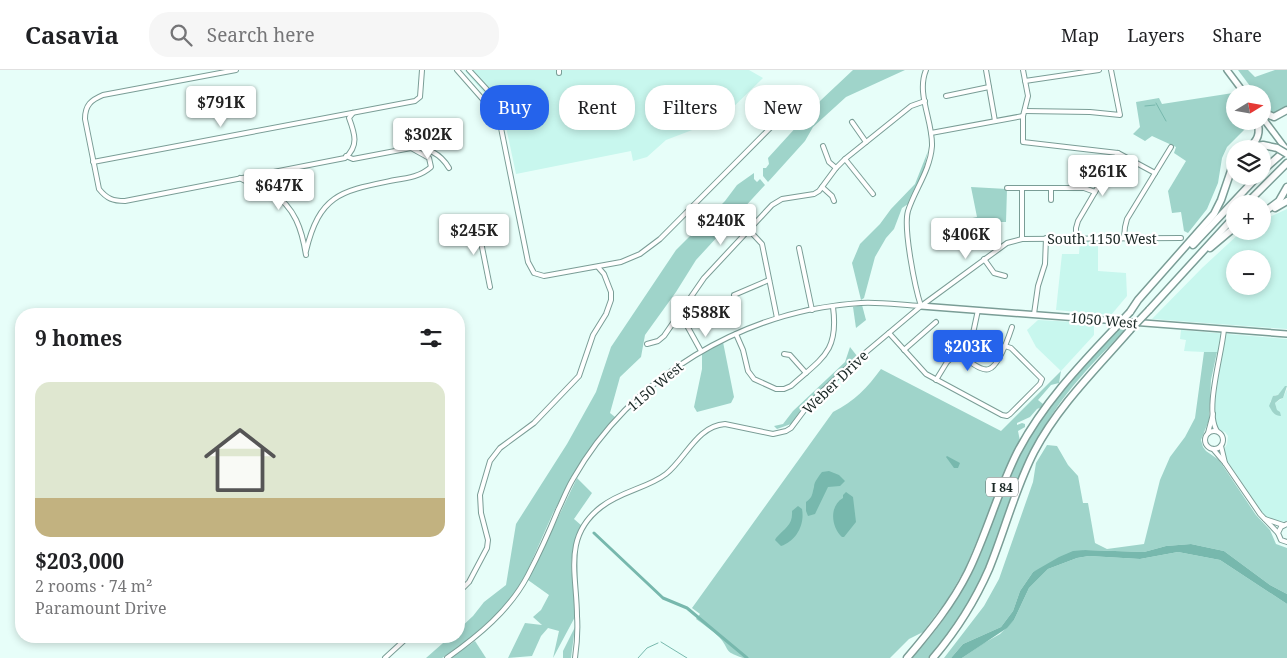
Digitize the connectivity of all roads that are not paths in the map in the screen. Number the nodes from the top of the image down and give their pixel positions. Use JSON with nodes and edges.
{"nodes":[{"id":1,"x":236,"y":70,"type":"edge"},
{"id":2,"x":422,"y":70,"type":"edge"},
{"id":3,"x":457,"y":70,"type":"edge"},
{"id":4,"x":470,"y":70,"type":"edge"},
{"id":5,"x":926,"y":70,"type":"edge"},
{"id":6,"x":986,"y":70,"type":"edge"},
{"id":7,"x":1023,"y":70,"type":"edge"},
{"id":8,"x":1099,"y":70,"type":"edge"},
{"id":9,"x":1111,"y":70,"type":"edge"},
{"id":10,"x":1228,"y":70,"type":"edge"},
{"id":11,"x":1025,"y":81,"type":"junction"},
{"id":12,"x":483,"y":85,"type":"edge"},
{"id":13,"x":1239,"y":85,"type":"edge"},
{"id":14,"x":989,"y":87,"type":"junction"},
{"id":15,"x":946,"y":96,"type":"dead end"},
{"id":16,"x":925,"y":101,"type":"junction"},
{"id":17,"x":1287,"y":110,"type":"edge"},
{"id":18,"x":1025,"y":111,"type":"junction"},
{"id":19,"x":352,"y":113,"type":"junction"},
{"id":20,"x":1023,"y":116,"type":"junction"},
{"id":21,"x":1271,"y":116,"type":"edge"},
{"id":22,"x":995,"y":120,"type":"junction"},
{"id":23,"x":852,"y":122,"type":"dead end"},
{"id":24,"x":768,"y":130,"type":"edge"},
{"id":25,"x":1271,"y":130,"type":"edge"},
{"id":26,"x":931,"y":133,"type":"junction"},
{"id":27,"x":866,"y":142,"type":"junction"},
{"id":28,"x":822,"y":146,"type":"dead end"},
{"id":29,"x":1271,"y":147,"type":"edge"},
{"id":30,"x":411,"y":148,"type":"junction"},
{"id":31,"x":1171,"y":148,"type":"dead end"},
{"id":32,"x":1285,"y":149,"type":"edge"},
{"id":33,"x":1118,"y":153,"type":"junction"},
{"id":34,"x":346,"y":156,"type":"junction"},
{"id":35,"x":845,"y":159,"type":"junction"},
{"id":36,"x":93,"y":162,"type":"junction"},
{"id":37,"x":1271,"y":162,"type":"edge"},
{"id":38,"x":1287,"y":163,"type":"edge"},
{"id":39,"x":449,"y":168,"type":"dead end"},
{"id":40,"x":836,"y":168,"type":"junction"},
{"id":41,"x":1155,"y":173,"type":"junction"},
{"id":42,"x":240,"y":178,"type":"junction"},
{"id":43,"x":1226,"y":185,"type":"edge"},
{"id":44,"x":1250,"y":185,"type":"edge"},
{"id":45,"x":822,"y":187,"type":"junction"},
{"id":46,"x":1287,"y":187,"type":"edge"},
{"id":47,"x":1007,"y":188,"type":"dead end"},
{"id":48,"x":1022,"y":188,"type":"junction"},
{"id":49,"x":1051,"y":188,"type":"junction"},
{"id":50,"x":1095,"y":192,"type":"junction"},
{"id":51,"x":873,"y":194,"type":"dead end"},
{"id":52,"x":1255,"y":195,"type":"edge"},
{"id":53,"x":1051,"y":200,"type":"dead end"},
{"id":54,"x":1287,"y":200,"type":"edge"},
{"id":55,"x":834,"y":201,"type":"dead end"},
{"id":56,"x":1271,"y":207,"type":"edge"},
{"id":57,"x":1271,"y":209,"type":"edge"},
{"id":58,"x":477,"y":222,"type":"dead end"},
{"id":59,"x":1226,"y":226,"type":"edge"},
{"id":60,"x":749,"y":230,"type":"junction"},
{"id":61,"x":1226,"y":234,"type":"edge"},
{"id":62,"x":1022,"y":238,"type":"junction"},
{"id":63,"x":1046,"y":238,"type":"junction"},
{"id":64,"x":1076,"y":238,"type":"junction"},
{"id":65,"x":1124,"y":238,"type":"junction"},
{"id":66,"x":1181,"y":238,"type":"dead end"},
{"id":67,"x":799,"y":248,"type":"dead end"},
{"id":68,"x":984,"y":259,"type":"junction"},
{"id":69,"x":1192,"y":262,"type":"junction"},
{"id":70,"x":598,"y":267,"type":"junction"},
{"id":71,"x":1005,"y":276,"type":"dead end"},
{"id":72,"x":769,"y":280,"type":"junction"},
{"id":73,"x":490,"y":287,"type":"dead end"},
{"id":74,"x":734,"y":294,"type":"dead end"},
{"id":75,"x":833,"y":306,"type":"junction"},
{"id":76,"x":921,"y":306,"type":"junction"},
{"id":77,"x":812,"y":310,"type":"junction"},
{"id":78,"x":978,"y":310,"type":"junction"},
{"id":79,"x":1130,"y":312,"type":"junction"},
{"id":80,"x":680,"y":313,"type":"junction"},
{"id":81,"x":1034,"y":314,"type":"junction"},
{"id":82,"x":777,"y":318,"type":"junction"},
{"id":83,"x":936,"y":322,"type":"dead end"},
{"id":84,"x":1012,"y":327,"type":"dead end"},
{"id":85,"x":1224,"y":329,"type":"junction"},
{"id":86,"x":888,"y":333,"type":"junction"},
{"id":87,"x":736,"y":334,"type":"junction"},
{"id":88,"x":1287,"y":334,"type":"edge"},
{"id":89,"x":647,"y":344,"type":"dead end"},
{"id":90,"x":1005,"y":346,"type":"junction"},
{"id":91,"x":904,"y":350,"type":"junction"},
{"id":92,"x":701,"y":351,"type":"junction"},
{"id":93,"x":958,"y":351,"type":"junction"},
{"id":94,"x":784,"y":354,"type":"dead end"},
{"id":95,"x":806,"y":372,"type":"junction"},
{"id":96,"x":936,"y":380,"type":"junction"},
{"id":97,"x":1213,"y":414,"type":"junction"},
{"id":98,"x":1217,"y":431,"type":"junction"},
{"id":99,"x":1208,"y":434,"type":"junction"},
{"id":100,"x":1221,"y":445,"type":"junction"},
{"id":101,"x":1213,"y":448,"type":"junction"},
{"id":102,"x":1225,"y":463,"type":"junction"},
{"id":103,"x":1265,"y":519,"type":"junction"},
{"id":104,"x":1285,"y":525,"type":"edge"},
{"id":105,"x":1278,"y":533,"type":"junction"},
{"id":106,"x":1287,"y":542,"type":"edge"},
{"id":107,"x":465,"y":586,"type":"edge"},
{"id":108,"x":401,"y":643,"type":"edge"},
{"id":109,"x":385,"y":658,"type":"edge"},
{"id":110,"x":447,"y":658,"type":"edge"},
{"id":111,"x":574,"y":658,"type":"edge"},
{"id":112,"x":907,"y":658,"type":"edge"},
{"id":113,"x":933,"y":658,"type":"edge"}],
"edges":[{"from":1,"to":36,"type":"street"},
{"from":2,"to":19,"type":"street"},
{"from":3,"to":70,"type":"street"},
{"from":4,"to":12,"type":"street"},
{"from":5,"to":16,"type":"street"},
{"from":6,"to":14,"type":"street"},
{"from":7,"to":11,"type":"street"},
{"from":8,"to":11,"type":"street"},
{"from":9,"to":18,"type":"street"},
{"from":10,"to":13,"type":"main road"},
{"from":11,"to":18,"type":"street"},
{"from":14,"to":15,"type":"street"},
{"from":14,"to":22,"type":"street"},
{"from":16,"to":26,"type":"street"},
{"from":16,"to":27,"type":"street"},
{"from":17,"to":21,"type":"highway"},
{"from":18,"to":20,"type":"street"},
{"from":19,"to":34,"type":"street"},
{"from":19,"to":36,"type":"street"},
{"from":20,"to":22,"type":"street"},
{"from":20,"to":33,"type":"street"},
{"from":22,"to":26,"type":"street"},
{"from":23,"to":27,"type":"street"},
{"from":24,"to":70,"type":"street"},
{"from":25,"to":32,"type":"main road"},
{"from":26,"to":76,"type":"street"},
{"from":27,"to":35,"type":"street"},
{"from":28,"to":40,"type":"street"},
{"from":29,"to":32,"type":"highway"},
{"from":30,"to":34,"type":"street"},
{"from":30,"to":39,"type":"street"},
{"from":30,"to":42,"type":"street"},
{"from":31,"to":41,"type":"street"},
{"from":32,"to":37,"type":"highway"},
{"from":33,"to":41,"type":"street"},
{"from":33,"to":50,"type":"street"},
{"from":34,"to":42,"type":"street"},
{"from":35,"to":40,"type":"street"},
{"from":35,"to":51,"type":"street"},
{"from":36,"to":42,"type":"street"},
{"from":38,"to":52,"type":"highway"},
{"from":40,"to":45,"type":"street"},
{"from":41,"to":65,"type":"street"},
{"from":43,"to":79,"type":"highway"},
{"from":44,"to":79,"type":"highway","number":"I 84"},
{"from":45,"to":55,"type":"street"},
{"from":45,"to":60,"type":"street"},
{"from":46,"to":56,"type":"highway"},
{"from":47,"to":48,"type":"street"},
{"from":48,"to":49,"type":"street"},
{"from":48,"to":62,"type":"street"},
{"from":49,"to":50,"type":"street"},
{"from":49,"to":53,"type":"street"},
{"from":50,"to":64,"type":"street"},
{"from":54,"to":57,"type":"highway"},
{"from":58,"to":73,"type":"street"},
{"from":59,"to":69,"type":"highway","number":"I 84"},
{"from":60,"to":72,"type":"street"},
{"from":60,"to":80,"type":"street"},
{"from":61,"to":69,"type":"highway"},
{"from":62,"to":63,"type":"street","name":"South 1150 West"},
{"from":62,"to":68,"type":"street"},
{"from":63,"to":64,"type":"street","name":"South 1150 West"},
{"from":63,"to":81,"type":"street"},
{"from":64,"to":65,"type":"street","name":"South 1150 West"},
{"from":65,"to":66,"type":"street","name":"South 1150 West"},
{"from":67,"to":77,"type":"street"},
{"from":68,"to":71,"type":"street"},
{"from":68,"to":76,"type":"street"},
{"from":69,"to":113,"type":"highway","number":"I 84","bridge":true},
{"from":70,"to":107,"type":"street"},
{"from":72,"to":74,"type":"street"},
{"from":72,"to":82,"type":"street"},
{"from":75,"to":76,"type":"street","name":"1150 West"},
{"from":75,"to":77,"type":"street","name":"1150 West"},
{"from":75,"to":95,"type":"street"},
{"from":76,"to":78,"type":"main road","name":"1050 West"},
{"from":76,"to":86,"type":"street","name":"Weber Drive"},
{"from":77,"to":82,"type":"street","name":"1150 West"},
{"from":78,"to":81,"type":"main road","name":"1050 West"},
{"from":78,"to":93,"type":"street"},
{"from":79,"to":112,"type":"highway","number":"I 84","bridge":true},
{"from":80,"to":89,"type":"street"},
{"from":80,"to":92,"type":"street"},
{"from":81,"to":85,"type":"main road","name":"1050 West"},
{"from":82,"to":87,"type":"street","name":"1150 West"},
{"from":83,"to":91,"type":"street"},
{"from":84,"to":90,"type":"street"},
{"from":85,"to":88,"type":"main road","name":"1050 West"},
{"from":85,"to":97,"type":"street"},
{"from":86,"to":91,"type":"street"},
{"from":86,"to":111,"type":"street","name":"Weber Drive"},
{"from":87,"to":92,"type":"street","name":"1150 West"},
{"from":87,"to":95,"type":"street"},
{"from":90,"to":93,"type":"street"},
{"from":90,"to":96,"type":"street"},
{"from":91,"to":96,"type":"street"},
{"from":92,"to":110,"type":"street","name":"1150 West"},
{"from":93,"to":96,"type":"street"},
{"from":94,"to":95,"type":"street"},
{"from":97,"to":98,"type":"street"},
{"from":97,"to":99,"type":"street"},
{"from":98,"to":99,"type":"street"},
{"from":98,"to":100,"type":"street"},
{"from":99,"to":101,"type":"street"},
{"from":100,"to":101,"type":"street"},
{"from":100,"to":102,"type":"street"},
{"from":101,"to":102,"type":"street"},
{"from":102,"to":103,"type":"street"},
{"from":103,"to":104,"type":"street"},
{"from":103,"to":105,"type":"street"},
{"from":104,"to":105,"type":"street"},
{"from":105,"to":106,"type":"street"},
{"from":108,"to":109,"type":"street"}]}
